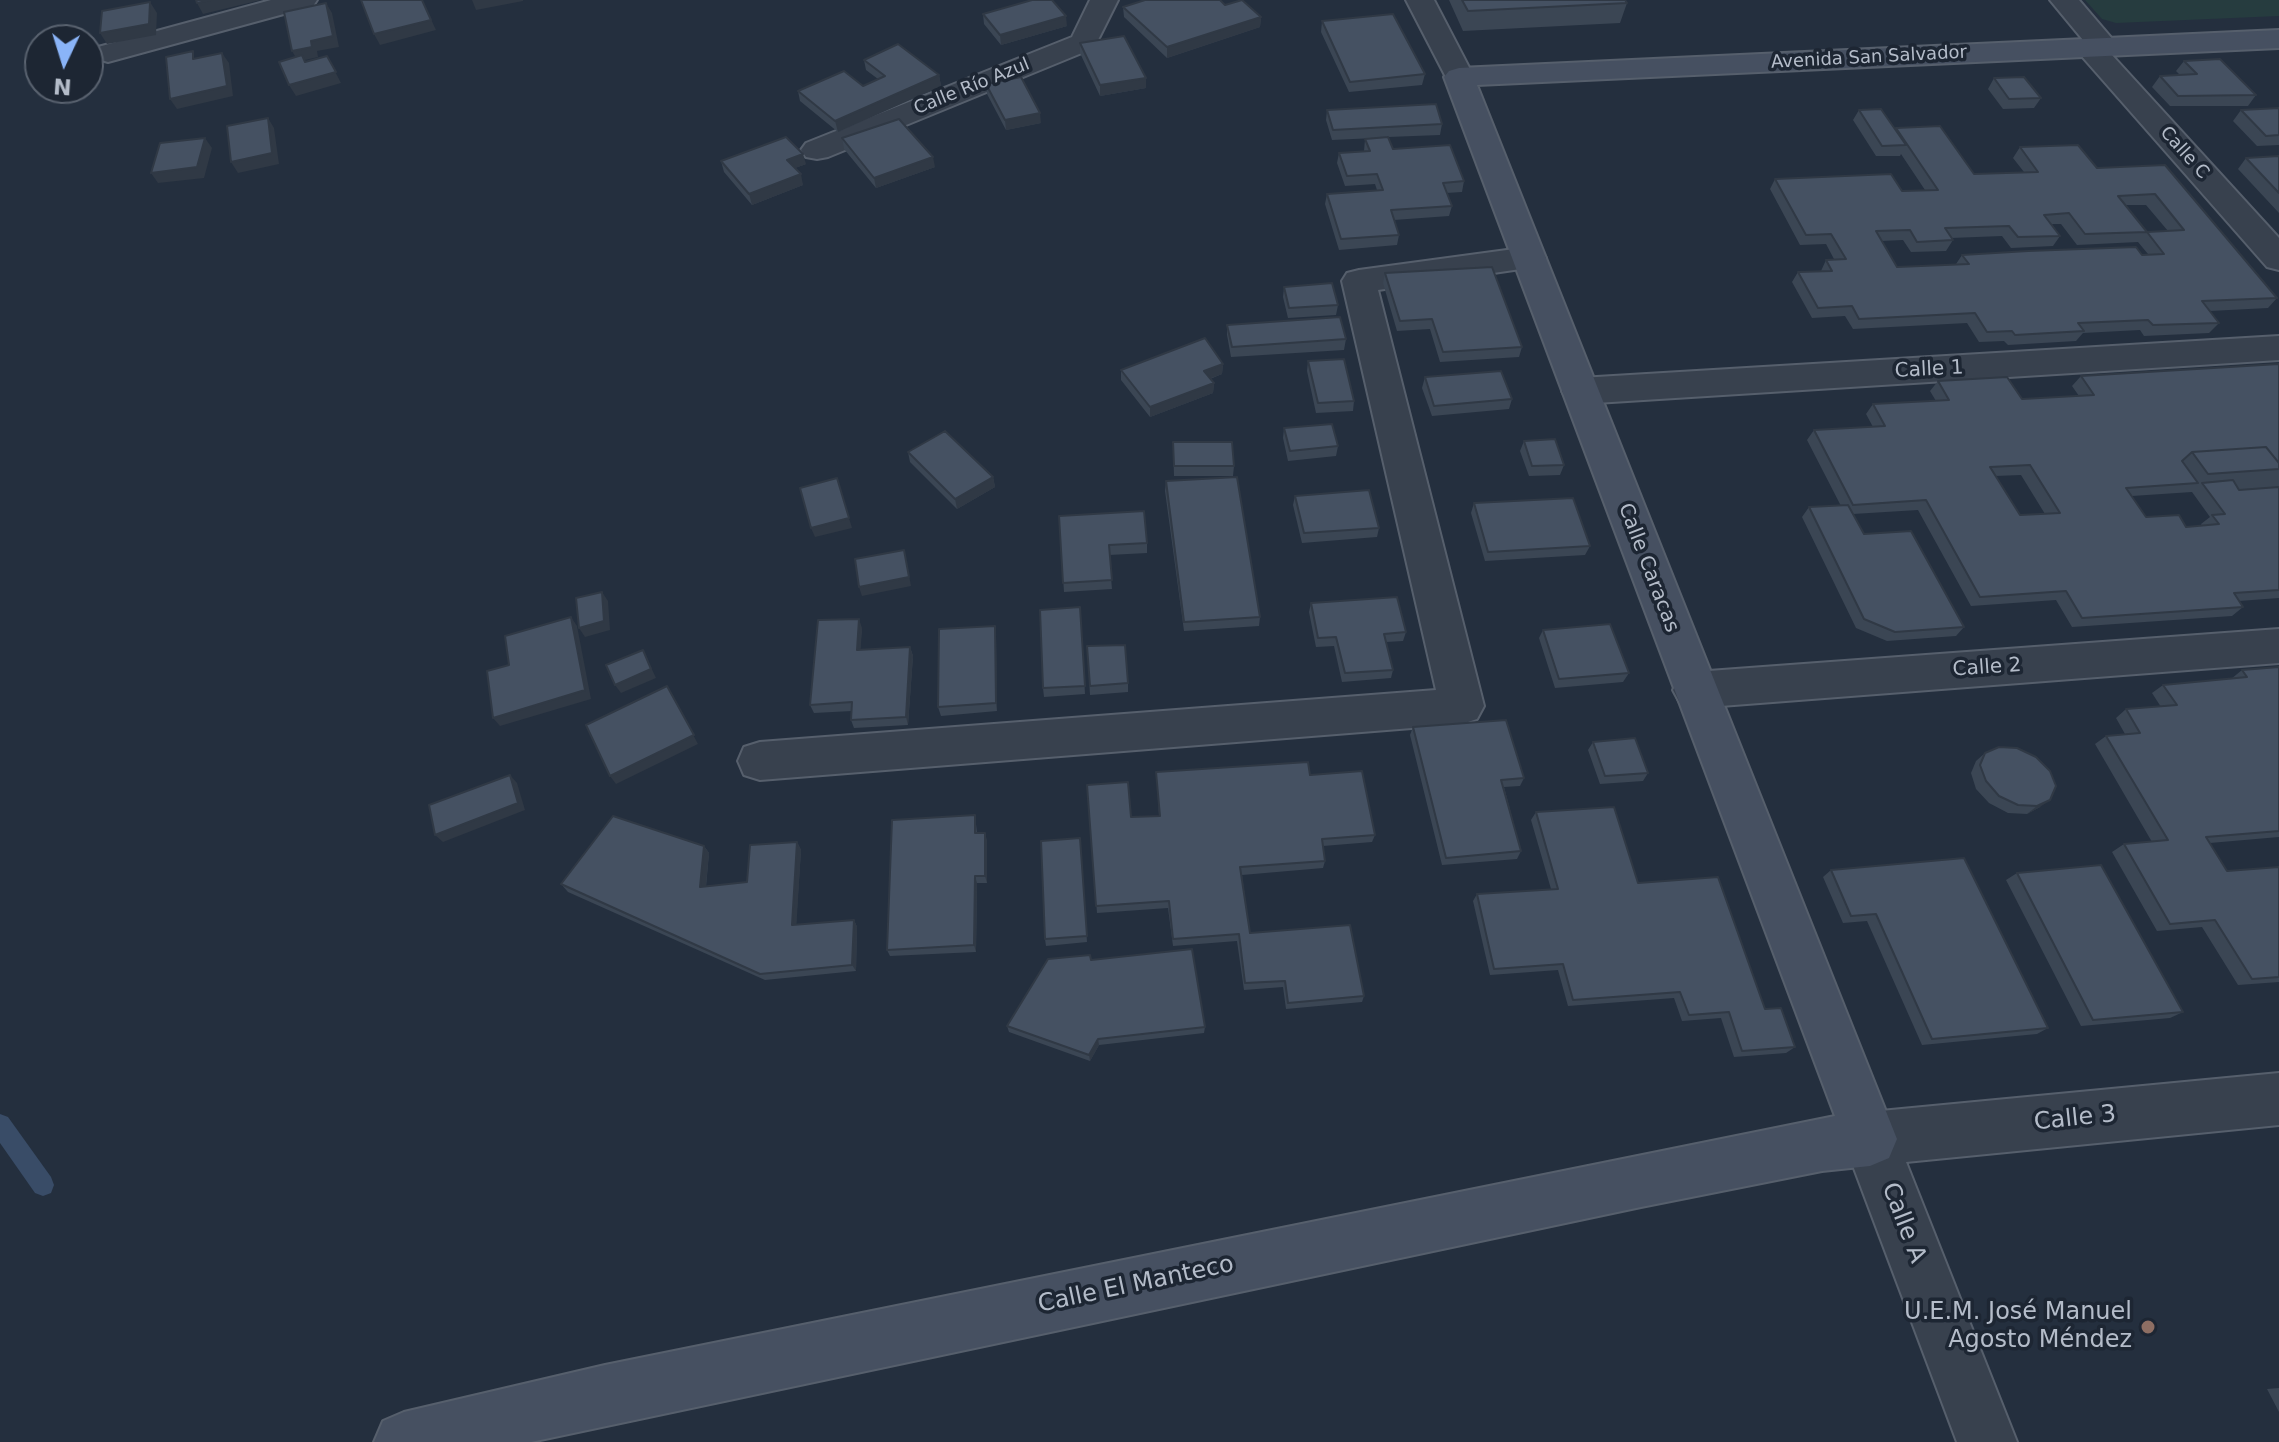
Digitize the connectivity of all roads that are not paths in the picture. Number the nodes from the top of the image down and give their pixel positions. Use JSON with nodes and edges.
{"nodes":[{"id":1,"x":303,"y":0,"type":"edge"},
{"id":2,"x":1104,"y":0,"type":"edge"},
{"id":3,"x":1420,"y":0,"type":"edge"},
{"id":4,"x":2064,"y":0,"type":"edge"},
{"id":5,"x":2279,"y":39,"type":"edge"},
{"id":6,"x":2097,"y":47,"type":"junction"},
{"id":7,"x":108,"y":53,"type":"dead end"},
{"id":8,"x":1459,"y":77,"type":"junction"},
{"id":9,"x":817,"y":150,"type":"dead end"},
{"id":10,"x":1529,"y":258,"type":"junction"},
{"id":11,"x":2279,"y":259,"type":"edge"},
{"id":12,"x":2279,"y":348,"type":"edge"},
{"id":13,"x":1580,"y":391,"type":"junction"},
{"id":14,"x":2279,"y":646,"type":"edge"},
{"id":15,"x":1695,"y":690,"type":"junction"},
{"id":16,"x":760,"y":761,"type":"dead end"},
{"id":17,"x":2279,"y":1099,"type":"edge"},
{"id":18,"x":1870,"y":1139,"type":"junction"},
{"id":19,"x":404,"y":1442,"type":"edge"},
{"id":20,"x":1987,"y":1442,"type":"edge"}],
"edges":[{"from":1,"to":7,"type":"street"},
{"from":2,"to":9,"type":"street","name":"Calle Río Azul"},
{"from":3,"to":8,"type":"street","name":"Calle Caracas"},
{"from":4,"to":6,"type":"street","name":"Calle C"},
{"from":5,"to":6,"type":"street","name":"Avenida San Salvador"},
{"from":6,"to":8,"type":"street","name":"Avenida San Salvador"},
{"from":6,"to":11,"type":"street","name":"Calle C"},
{"from":8,"to":10,"type":"street","name":"Calle Caracas"},
{"from":10,"to":13,"type":"street","name":"Calle Caracas"},
{"from":10,"to":16,"type":"street"},
{"from":12,"to":13,"type":"street","name":"Calle 1"},
{"from":13,"to":15,"type":"street","name":"Calle Caracas"},
{"from":14,"to":15,"type":"street","name":"Calle 2"},
{"from":15,"to":18,"type":"street","name":"Calle Caracas"},
{"from":17,"to":18,"type":"street","name":"Calle 3"},
{"from":18,"to":19,"type":"street","name":"Calle El Manteco"},
{"from":18,"to":20,"type":"street","name":"Calle A"}]}
